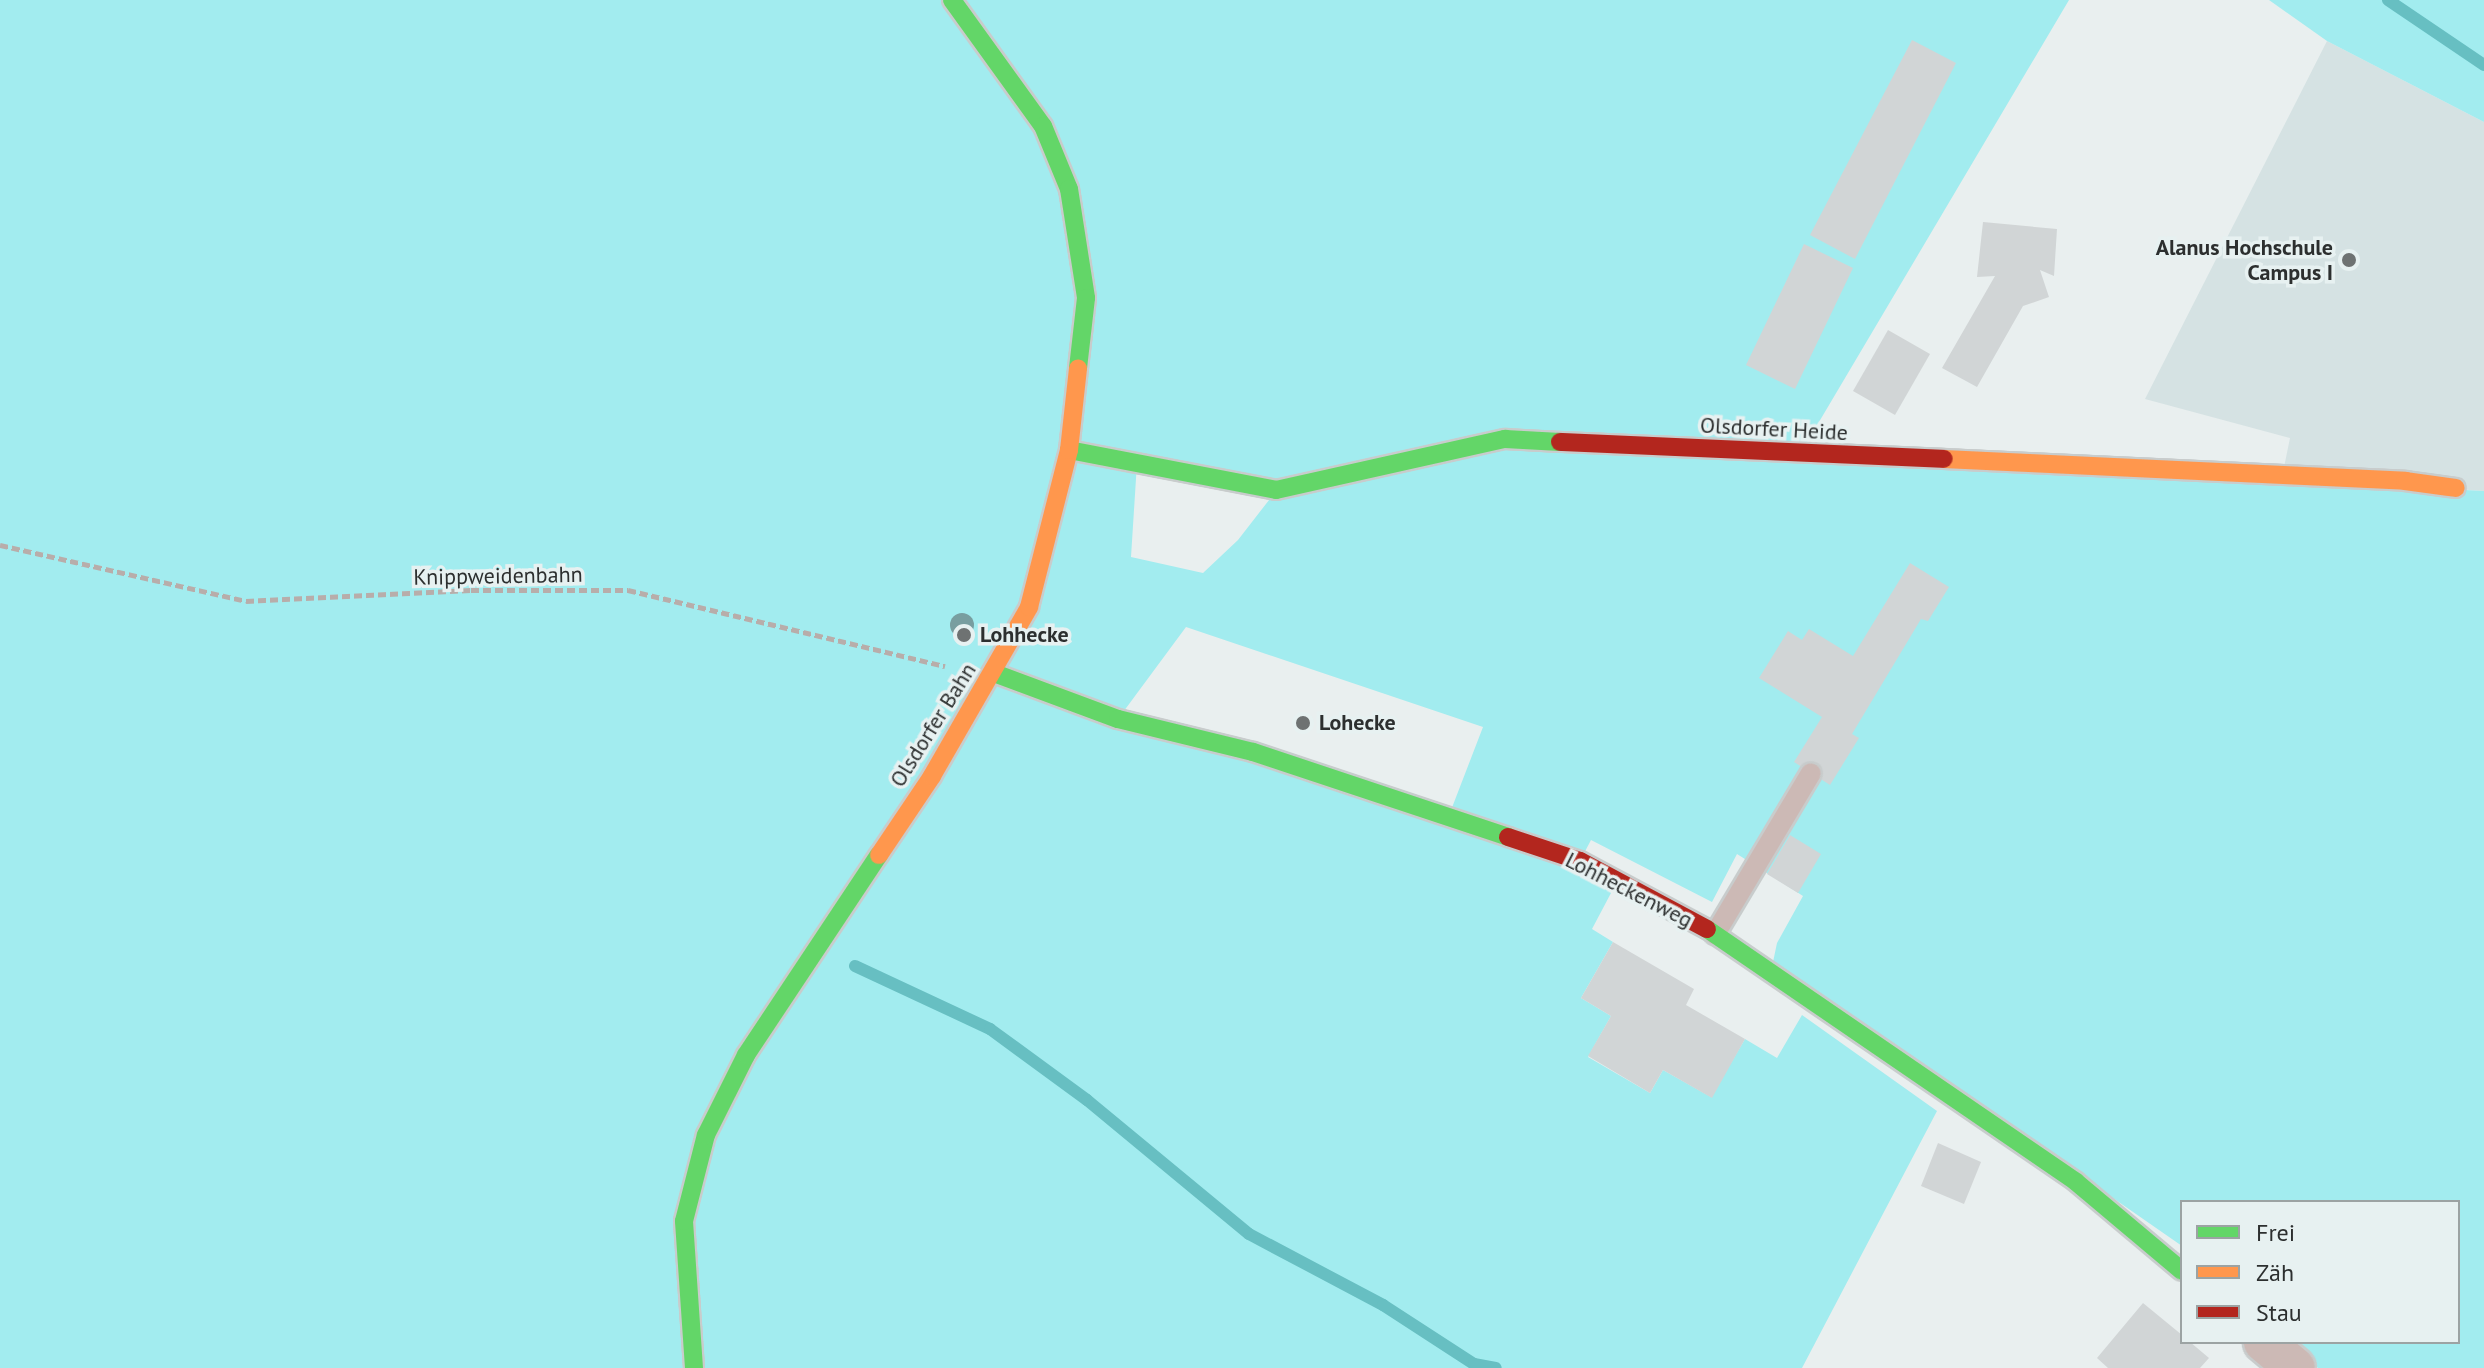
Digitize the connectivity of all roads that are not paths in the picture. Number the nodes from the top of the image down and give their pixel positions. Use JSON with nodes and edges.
{"nodes":[{"id":1,"x":952,"y":0,"type":"edge"},
{"id":2,"x":1069,"y":450,"type":"junction"},
{"id":3,"x":2456,"y":488,"type":"joint"},
{"id":4,"x":2484,"y":491,"type":"edge"},
{"id":5,"x":994,"y":673,"type":"junction"},
{"id":6,"x":1811,"y":773,"type":"dead end"},
{"id":7,"x":1715,"y":934,"type":"junction"},
{"id":8,"x":2180,"y":1269,"type":"edge"},
{"id":9,"x":2266,"y":1344,"type":"edge"},
{"id":10,"x":694,"y":1368,"type":"edge"},
{"id":11,"x":2295,"y":1368,"type":"edge"}],
"edges":[{"from":1,"to":2,"type":"street","name":"Olsdorfer Bahn"},
{"from":2,"to":3,"type":"street","name":"Olsdorfer Heide"},
{"from":2,"to":5,"type":"street","name":"Olsdorfer Bahn"},
{"from":3,"to":4,"type":"lane","name":"Olsdorfer Heide"},
{"from":5,"to":7,"type":"street","name":"Lohheckenweg"},
{"from":5,"to":10,"type":"street","name":"Olsdorfer Bahn"},
{"from":6,"to":7,"type":"lane"},
{"from":7,"to":8,"type":"street","name":"Lohheckenweg"},
{"from":9,"to":11,"type":"street"}]}
